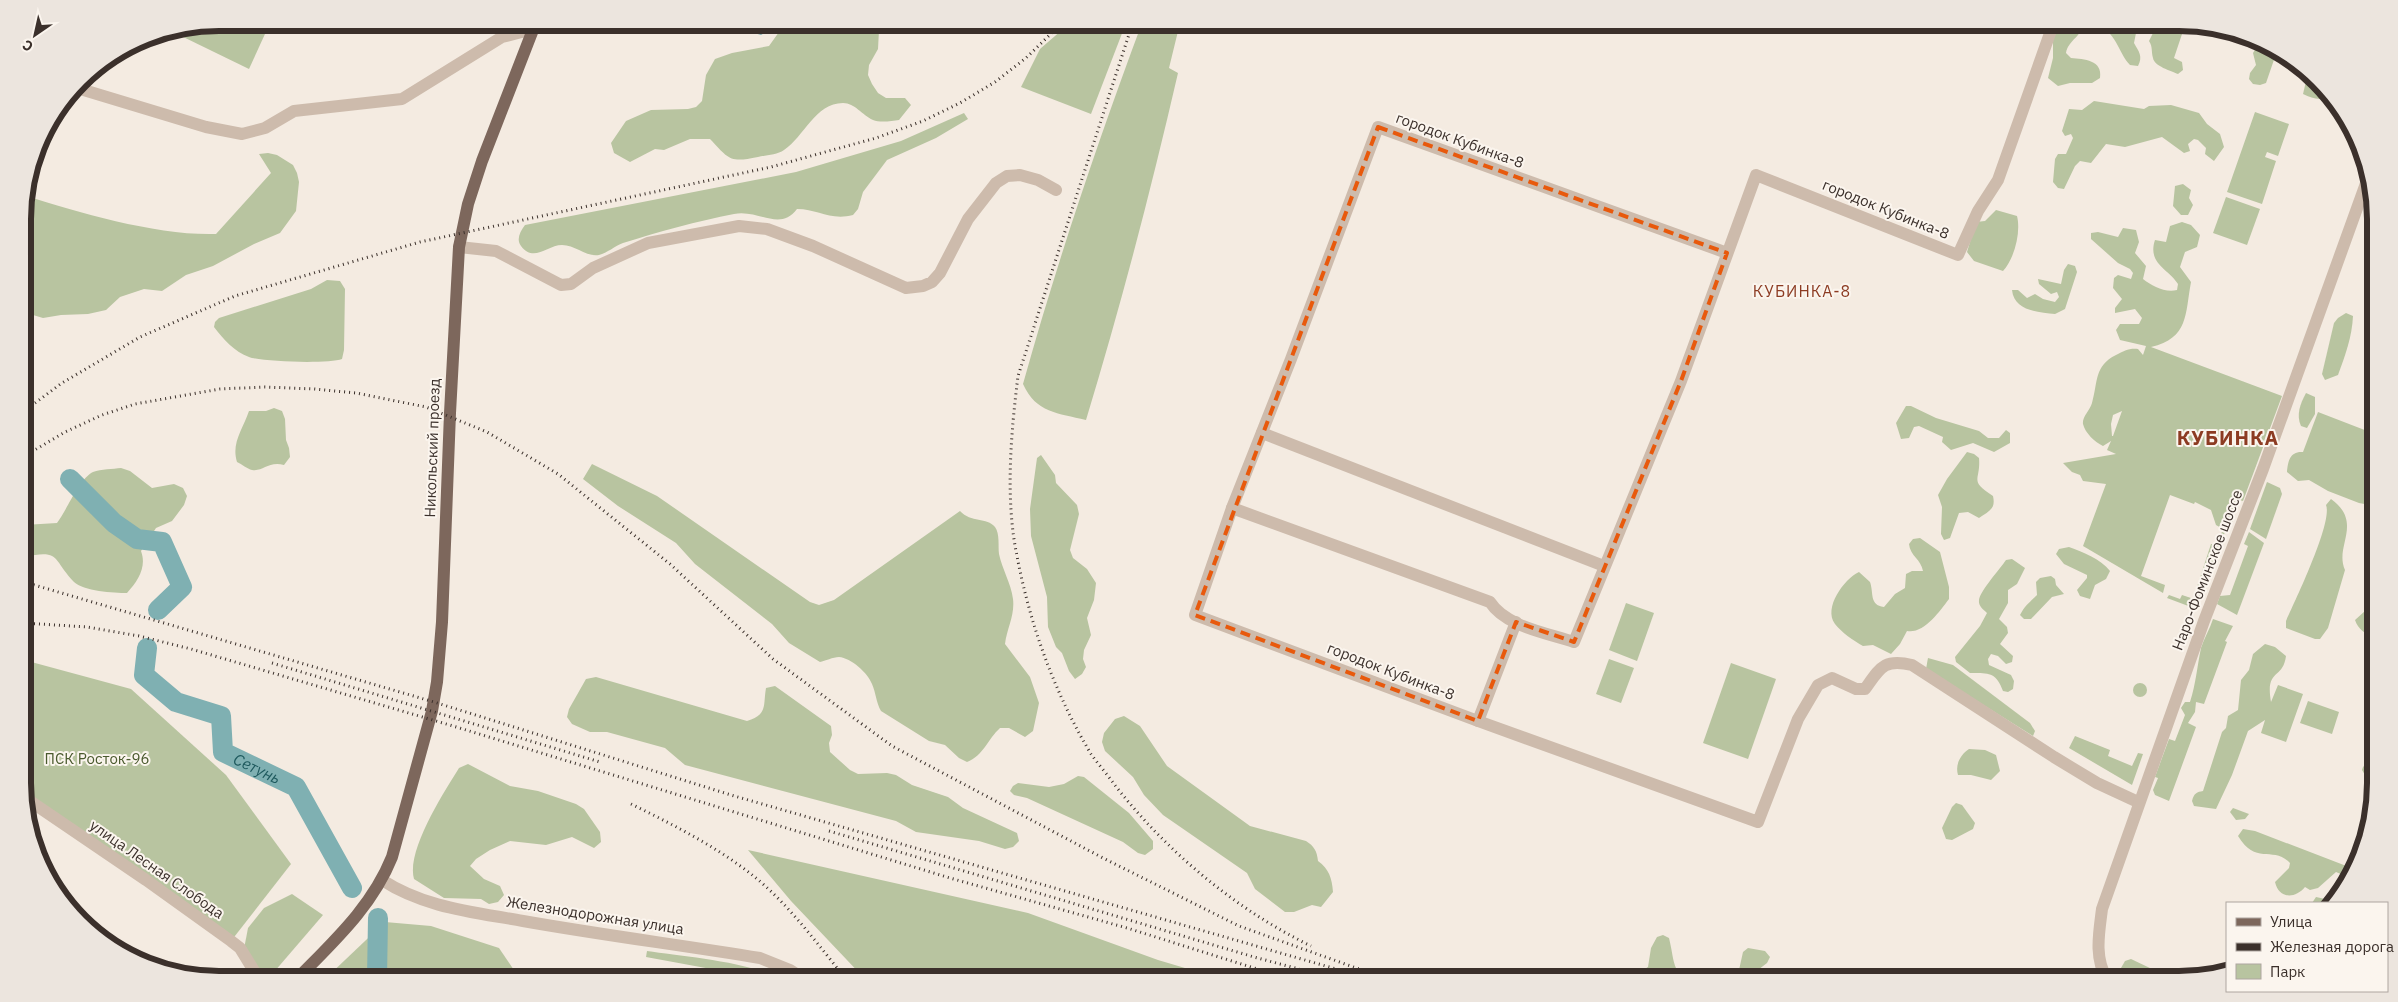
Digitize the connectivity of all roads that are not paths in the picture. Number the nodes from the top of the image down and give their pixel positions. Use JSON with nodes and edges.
{"nodes":[{"id":1,"x":521,"y":31,"type":"edge"},
{"id":2,"x":533,"y":31,"type":"edge"},
{"id":3,"x":2051,"y":31,"type":"edge"},
{"id":4,"x":82,"y":90,"type":"edge"},
{"id":5,"x":2364,"y":189,"type":"edge"},
{"id":6,"x":1056,"y":190,"type":"dead end"},
{"id":7,"x":459,"y":247,"type":"junction"},
{"id":8,"x":1727,"y":254,"type":"junction"},
{"id":9,"x":1262,"y":433,"type":"junction"},
{"id":10,"x":1232,"y":508,"type":"junction"},
{"id":11,"x":1604,"y":566,"type":"junction"},
{"id":12,"x":1516,"y":622,"type":"junction"},
{"id":13,"x":1478,"y":722,"type":"junction"},
{"id":14,"x":2138,"y":802,"type":"junction"},
{"id":15,"x":33,"y":803,"type":"edge"},
{"id":16,"x":382,"y":880,"type":"junction"},
{"id":17,"x":255,"y":971,"type":"edge"},
{"id":18,"x":306,"y":971,"type":"edge"},
{"id":19,"x":790,"y":971,"type":"edge"},
{"id":20,"x":2102,"y":971,"type":"edge"}],
"edges":[{"from":1,"to":4,"type":"street"},
{"from":2,"to":7,"type":"main road","name":"Никольский проезд"},
{"from":3,"to":8,"type":"street","name":"городок Кубинка-8"},
{"from":5,"to":14,"type":"street","name":"Наро-Фоминское шоссе"},
{"from":6,"to":7,"type":"street"},
{"from":7,"to":16,"type":"main road","name":"Никольский проезд"},
{"from":8,"to":9,"type":"street","name":"городок Кубинка-8"},
{"from":8,"to":11,"type":"street","name":"городок Кубинка-8"},
{"from":9,"to":10,"type":"street","name":"городок Кубинка-8"},
{"from":9,"to":11,"type":"street"},
{"from":10,"to":12,"type":"street"},
{"from":10,"to":13,"type":"street","name":"городок Кубинка-8"},
{"from":11,"to":12,"type":"street","name":"городок Кубинка-8"},
{"from":12,"to":13,"type":"street"},
{"from":13,"to":14,"type":"street","name":"городок Кубинка-8"},
{"from":14,"to":20,"type":"street","name":"Наро-Фоминское шоссе"},
{"from":15,"to":17,"type":"street","name":"улица Лесная Слобода"},
{"from":16,"to":18,"type":"main road","name":"Никольский проезд"},
{"from":16,"to":19,"type":"street","name":"Железнодорожная улица"}]}
